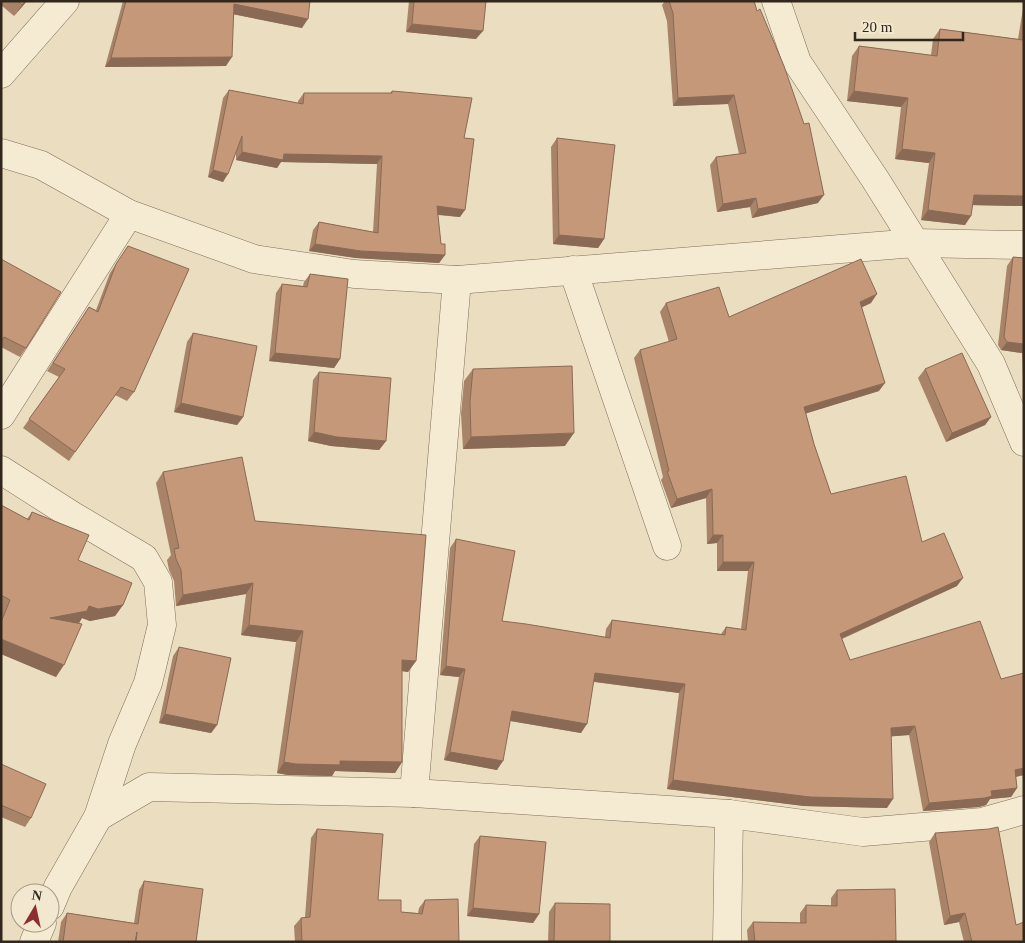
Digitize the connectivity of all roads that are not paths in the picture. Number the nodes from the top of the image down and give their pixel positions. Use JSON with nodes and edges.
{"nodes":[{"id":1,"x":65,"y":1,"type":"edge"},
{"id":2,"x":776,"y":1,"type":"edge"},
{"id":3,"x":1,"y":74,"type":"edge"},
{"id":4,"x":1,"y":153,"type":"edge"},
{"id":5,"x":129,"y":214,"type":"junction"},
{"id":6,"x":915,"y":243,"type":"junction"},
{"id":7,"x":1024,"y":245,"type":"edge"},
{"id":8,"x":573,"y":270,"type":"junction"},
{"id":9,"x":458,"y":280,"type":"junction"},
{"id":10,"x":1,"y":416,"type":"edge"},
{"id":11,"x":1024,"y":442,"type":"edge"},
{"id":12,"x":1,"y":470,"type":"edge"},
{"id":13,"x":667,"y":546,"type":"dead end"},
{"id":14,"x":414,"y":793,"type":"junction"},
{"id":15,"x":1024,"y":810,"type":"edge"},
{"id":16,"x":729,"y":814,"type":"junction"},
{"id":17,"x":98,"y":816,"type":"junction"},
{"id":18,"x":60,"y":883,"type":"edge"},
{"id":19,"x":727,"y":942,"type":"edge"}],
"edges":[{"from":1,"to":3,"type":"street"},
{"from":2,"to":6,"type":"street"},
{"from":4,"to":5,"type":"street"},
{"from":5,"to":9,"type":"street"},
{"from":5,"to":10,"type":"street"},
{"from":6,"to":7,"type":"street"},
{"from":6,"to":8,"type":"street"},
{"from":6,"to":11,"type":"street"},
{"from":8,"to":9,"type":"street"},
{"from":8,"to":13,"type":"street"},
{"from":9,"to":14,"type":"street"},
{"from":12,"to":17,"type":"street"},
{"from":14,"to":16,"type":"street"},
{"from":14,"to":17,"type":"street"},
{"from":15,"to":16,"type":"street"},
{"from":16,"to":19,"type":"street"},
{"from":17,"to":18,"type":"street"}]}
